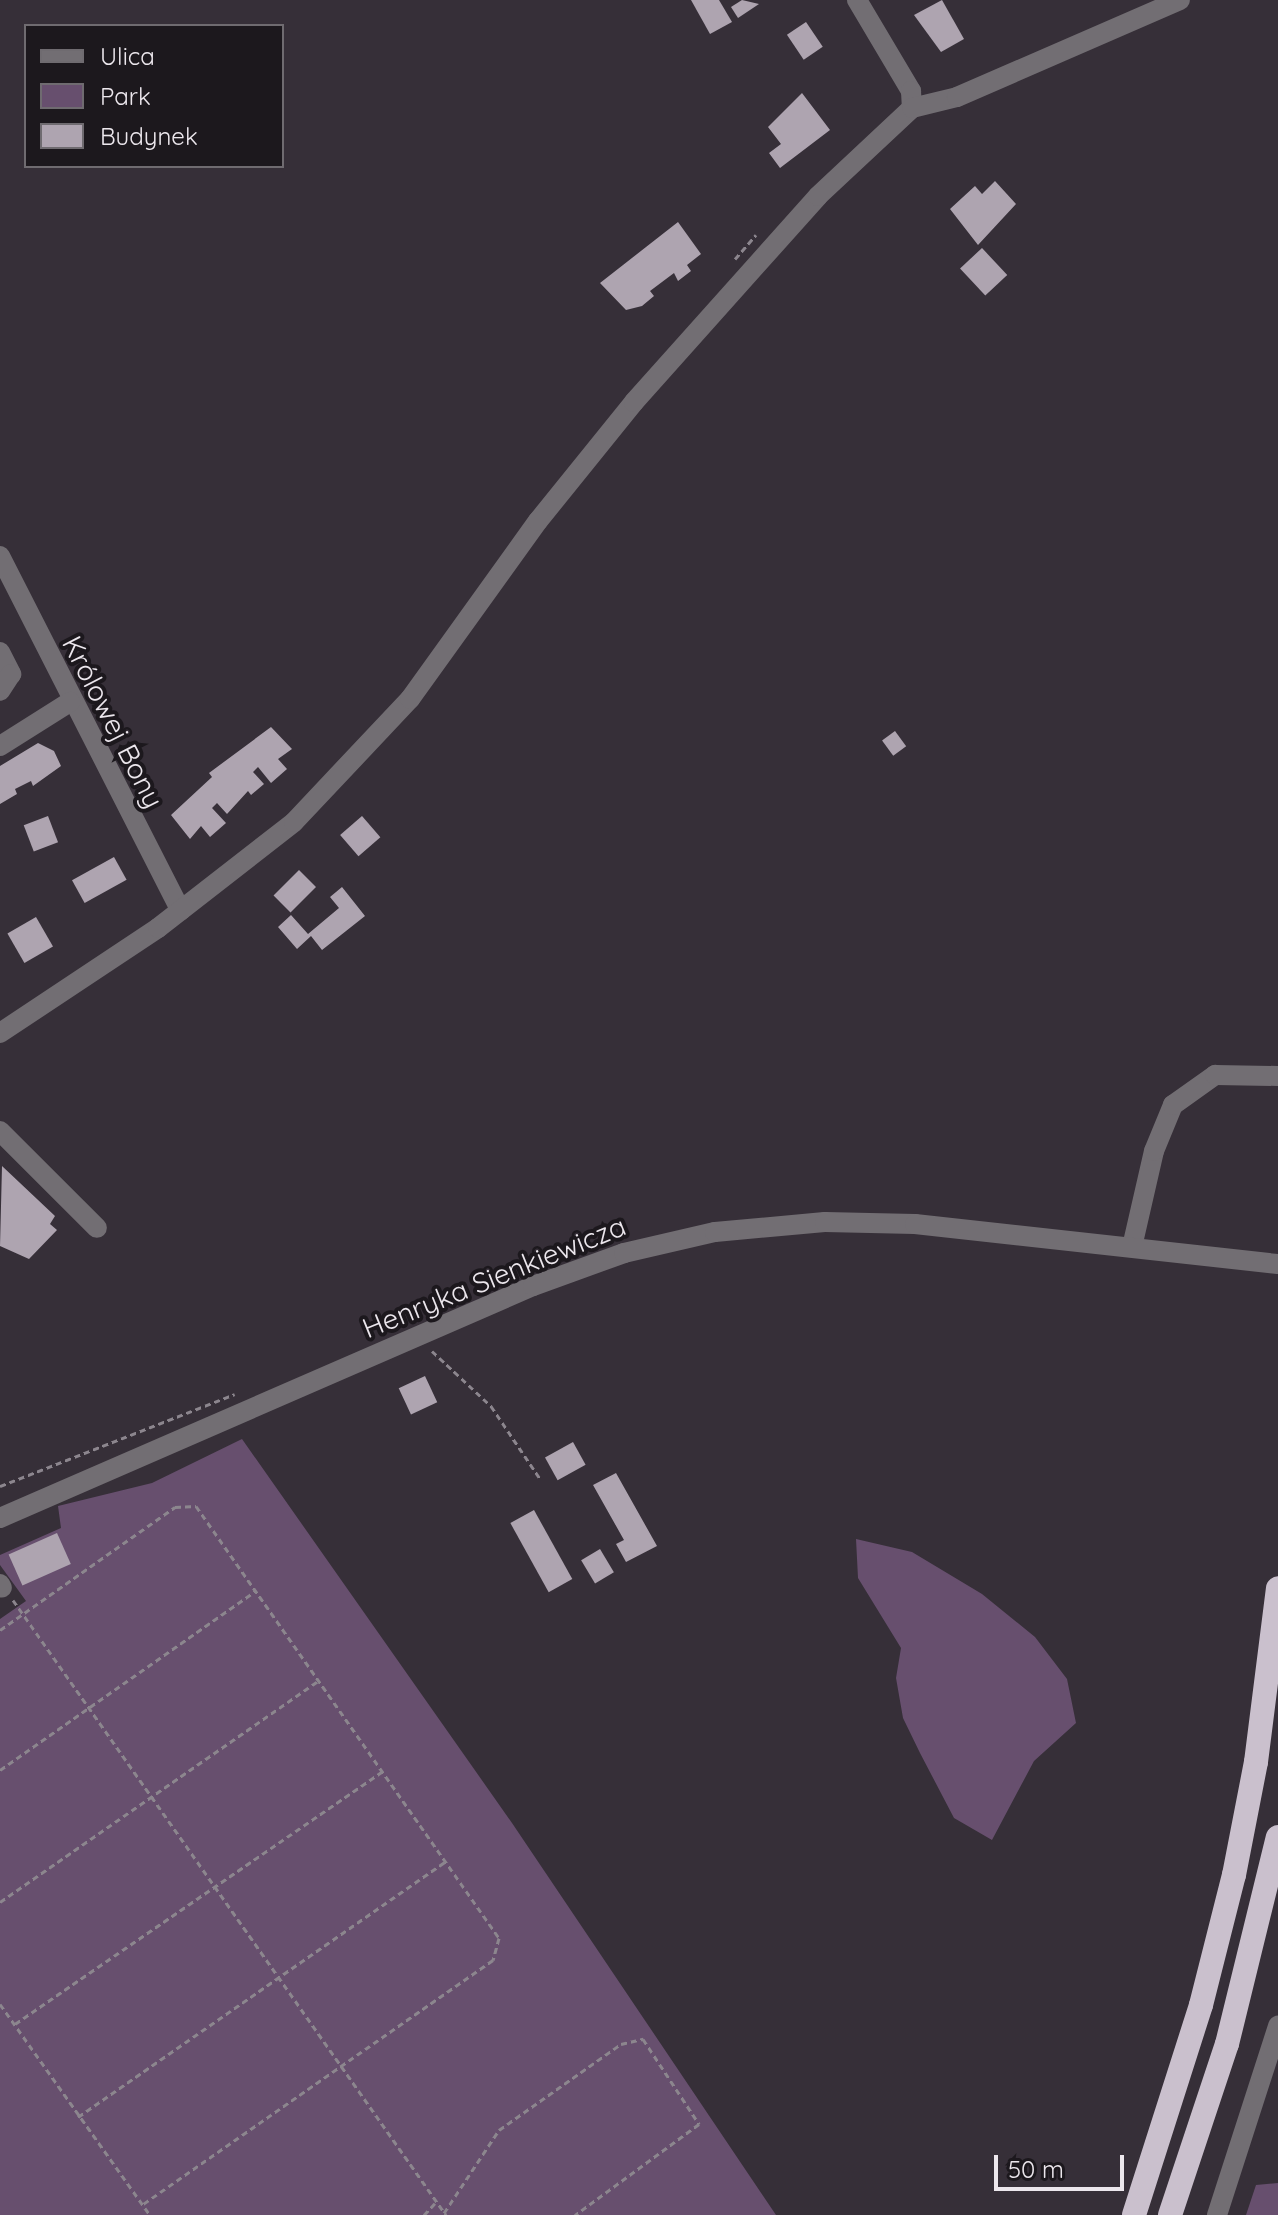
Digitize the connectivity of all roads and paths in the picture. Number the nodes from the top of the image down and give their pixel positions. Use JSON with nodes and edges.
{"nodes":[{"id":1,"x":857,"y":0,"type":"edge"},
{"id":2,"x":1180,"y":0,"type":"edge"},
{"id":3,"x":912,"y":108,"type":"junction"},
{"id":4,"x":0,"y":556,"type":"edge"},
{"id":5,"x":8,"y":596,"type":"edge"},
{"id":6,"x":0,"y":652,"type":"edge"},
{"id":7,"x":0,"y":691,"type":"edge"},
{"id":8,"x":70,"y":702,"type":"junction"},
{"id":9,"x":0,"y":746,"type":"edge"},
{"id":10,"x":181,"y":911,"type":"junction"},
{"id":11,"x":0,"y":1033,"type":"edge"},
{"id":12,"x":1278,"y":1076,"type":"edge"},
{"id":13,"x":0,"y":1131,"type":"edge"},
{"id":14,"x":97,"y":1228,"type":"dead end"},
{"id":15,"x":1132,"y":1247,"type":"junction"},
{"id":16,"x":1278,"y":1264,"type":"edge"},
{"id":17,"x":407,"y":1340,"type":"junction"},
{"id":18,"x":237,"y":1393,"type":"dead end"},
{"id":19,"x":541,"y":1480,"type":"dead end"},
{"id":20,"x":0,"y":1486,"type":"edge"},
{"id":21,"x":0,"y":1518,"type":"edge"},
{"id":22,"x":1,"y":1586,"type":"edge"},
{"id":23,"x":1278,"y":1588,"type":"edge"},
{"id":24,"x":256,"y":1591,"type":"junction"},
{"id":25,"x":25,"y":1613,"type":"junction"},
{"id":26,"x":0,"y":1630,"type":"edge"},
{"id":27,"x":319,"y":1680,"type":"junction"},
{"id":28,"x":90,"y":1708,"type":"junction"},
{"id":29,"x":0,"y":1770,"type":"edge"},
{"id":30,"x":383,"y":1771,"type":"junction"},
{"id":31,"x":153,"y":1797,"type":"junction"},
{"id":32,"x":1278,"y":1837,"type":"edge"},
{"id":33,"x":446,"y":1861,"type":"junction"},
{"id":34,"x":215,"y":1887,"type":"junction"},
{"id":35,"x":0,"y":1902,"type":"edge"},
{"id":36,"x":277,"y":1976,"type":"junction"},
{"id":37,"x":0,"y":2004,"type":"edge"},
{"id":38,"x":15,"y":2024,"type":"junction"},
{"id":39,"x":1278,"y":2026,"type":"edge"},
{"id":40,"x":341,"y":2067,"type":"junction"},
{"id":41,"x":78,"y":2117,"type":"junction"},
{"id":42,"x":435,"y":2203,"type":"junction"},
{"id":43,"x":142,"y":2205,"type":"junction"},
{"id":44,"x":445,"y":2214,"type":"edge"},
{"id":45,"x":150,"y":2215,"type":"edge"},
{"id":46,"x":424,"y":2215,"type":"edge"},
{"id":47,"x":575,"y":2215,"type":"edge"},
{"id":48,"x":1134,"y":2215,"type":"edge"},
{"id":49,"x":1170,"y":2215,"type":"edge"},
{"id":50,"x":1217,"y":2215,"type":"edge"}],
"edges":[{"from":1,"to":3,"type":"street"},
{"from":2,"to":3,"type":"street"},
{"from":3,"to":10,"type":"street"},
{"from":4,"to":5,"type":"street","name":"Królowej Bony"},
{"from":5,"to":8,"type":"street","name":"Królowej Bony"},
{"from":6,"to":7,"type":"street"},
{"from":8,"to":9,"type":"street"},
{"from":8,"to":10,"type":"street","name":"Królowej Bony"},
{"from":10,"to":11,"type":"street"},
{"from":12,"to":15,"type":"street"},
{"from":13,"to":14,"type":"street"},
{"from":15,"to":16,"type":"street","name":"Henryka Sienkiewicza"},
{"from":15,"to":17,"type":"street","name":"Henryka Sienkiewicza"},
{"from":17,"to":19,"type":"path"},
{"from":17,"to":21,"type":"street","name":"Henryka Sienkiewicza"},
{"from":18,"to":20,"type":"path"},
{"from":22,"to":25,"type":"path"},
{"from":23,"to":48,"type":"highway"},
{"from":24,"to":25,"type":"path"},
{"from":24,"to":27,"type":"path"},
{"from":24,"to":28,"type":"path"},
{"from":25,"to":26,"type":"path"},
{"from":25,"to":28,"type":"path"},
{"from":27,"to":30,"type":"path"},
{"from":27,"to":31,"type":"path"},
{"from":28,"to":29,"type":"path"},
{"from":28,"to":31,"type":"path"},
{"from":30,"to":33,"type":"path"},
{"from":30,"to":34,"type":"path"},
{"from":31,"to":34,"type":"path"},
{"from":31,"to":35,"type":"path"},
{"from":32,"to":49,"type":"highway"},
{"from":33,"to":36,"type":"path"},
{"from":33,"to":40,"type":"path"},
{"from":34,"to":36,"type":"path"},
{"from":34,"to":38,"type":"path"},
{"from":36,"to":40,"type":"path"},
{"from":36,"to":41,"type":"path"},
{"from":37,"to":38,"type":"path"},
{"from":38,"to":41,"type":"path"},
{"from":39,"to":50,"type":"street"},
{"from":40,"to":42,"type":"path"},
{"from":40,"to":43,"type":"path"},
{"from":41,"to":43,"type":"path"},
{"from":42,"to":44,"type":"path"},
{"from":42,"to":46,"type":"path"},
{"from":43,"to":45,"type":"path"},
{"from":44,"to":47,"type":"path"}]}
